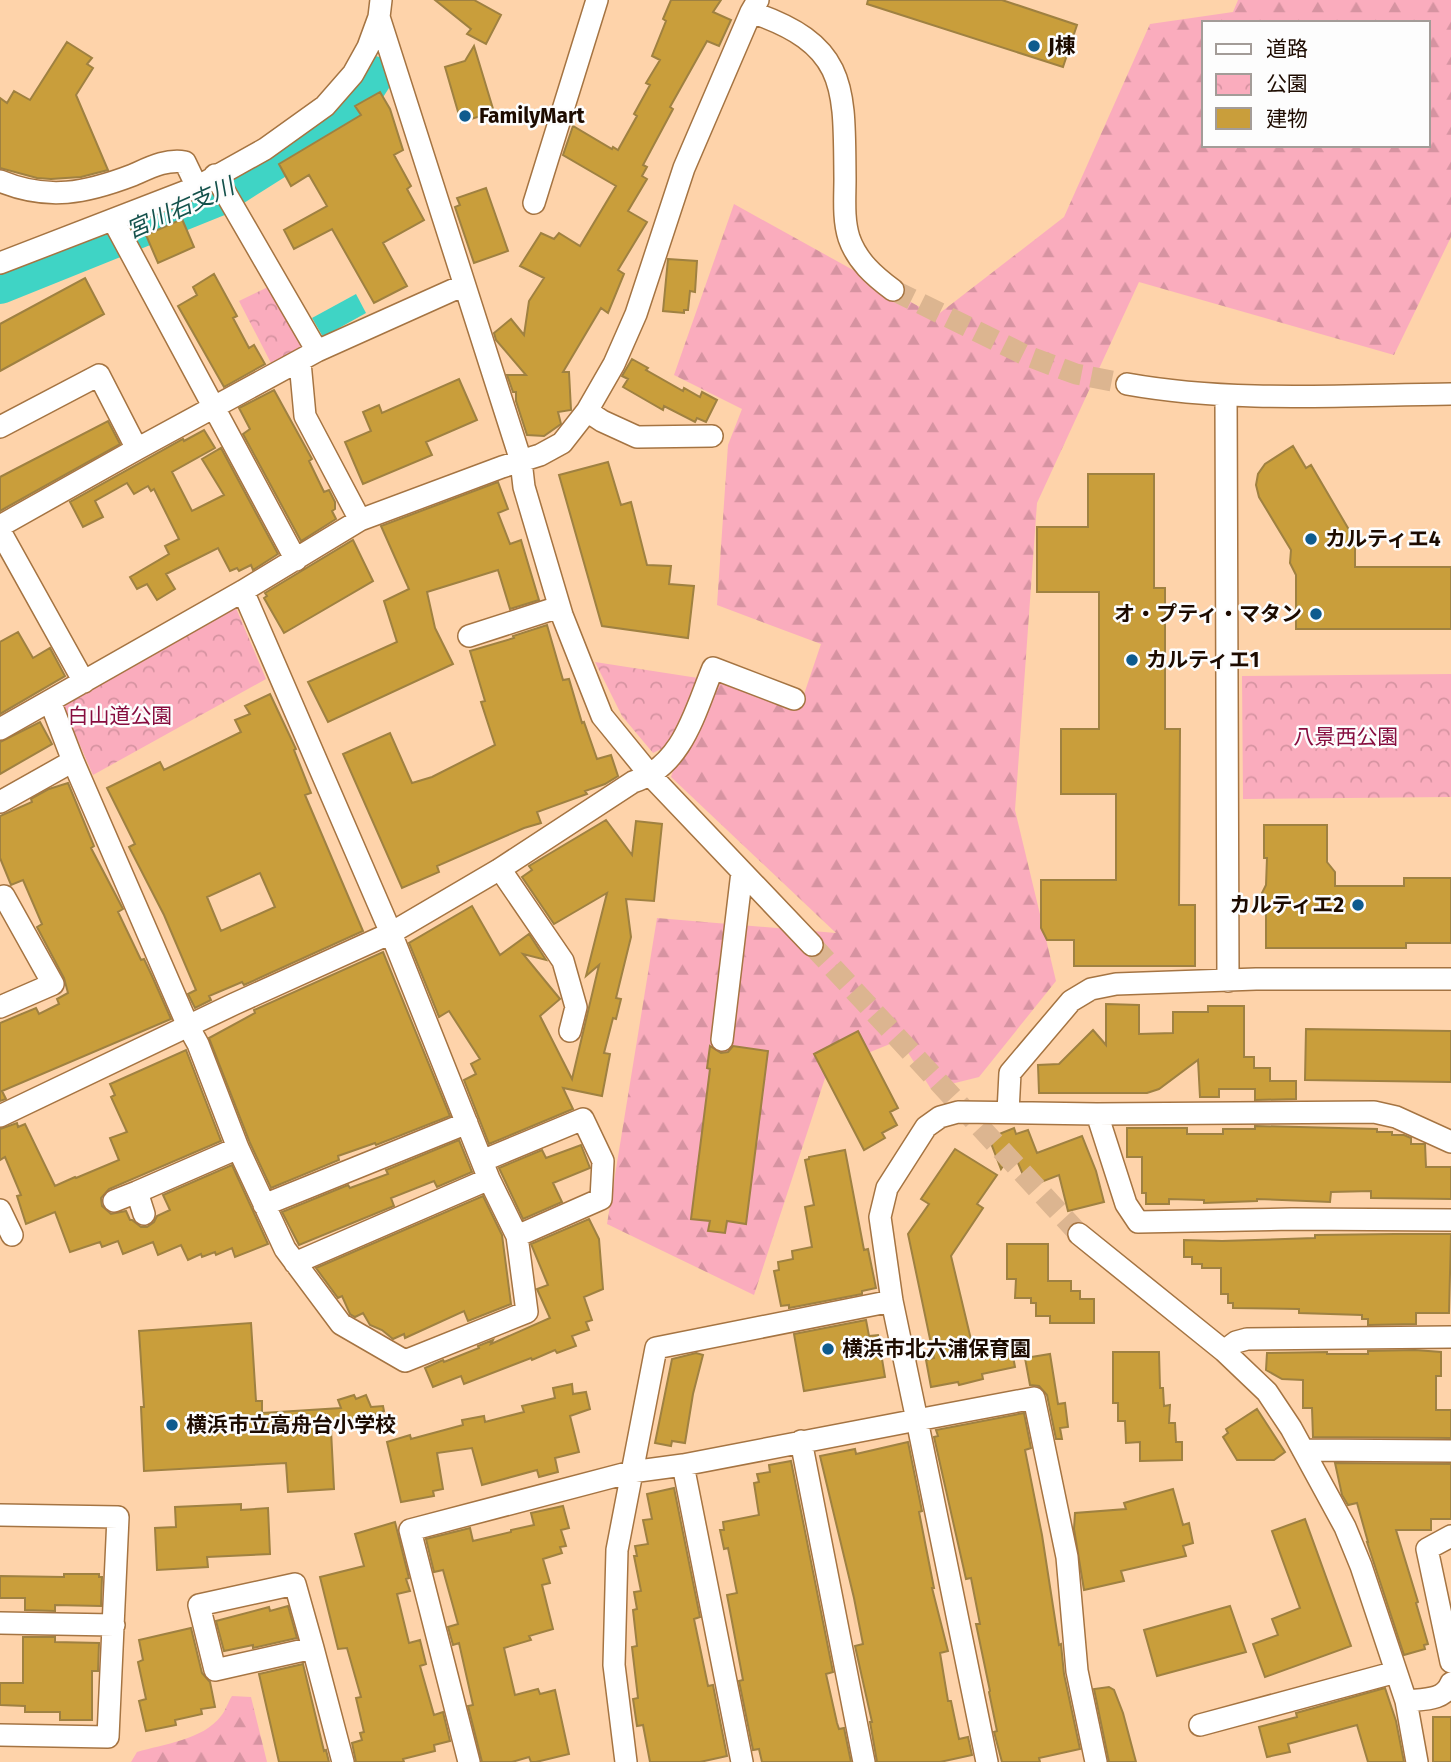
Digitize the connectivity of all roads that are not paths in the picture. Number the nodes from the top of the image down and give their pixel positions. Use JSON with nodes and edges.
{"nodes":[{"id":1,"x":597,"y":0,"type":"edge"},
{"id":2,"x":754,"y":6,"type":"edge"},
{"id":3,"x":380,"y":9,"type":"edge"},
{"id":4,"x":218,"y":180,"type":"junction"},
{"id":5,"x":0,"y":181,"type":"edge"},
{"id":6,"x":197,"y":187,"type":"junction"},
{"id":7,"x":534,"y":203,"type":"dead end"},
{"id":8,"x":118,"y":230,"type":"junction"},
{"id":9,"x":0,"y":263,"type":"edge"},
{"id":10,"x":464,"y":285,"type":"junction"},
{"id":11,"x":893,"y":290,"type":"tunnel mouth"},
{"id":12,"x":309,"y":357,"type":"junction"},
{"id":13,"x":1127,"y":384,"type":"tunnel mouth"},
{"id":14,"x":1451,"y":394,"type":"edge"},
{"id":15,"x":1226,"y":395,"type":"junction"},
{"id":16,"x":214,"y":408,"type":"junction"},
{"id":17,"x":587,"y":411,"type":"junction"},
{"id":18,"x":0,"y":427,"type":"edge"},
{"id":19,"x":712,"y":436,"type":"dead end"},
{"id":20,"x":137,"y":449,"type":"junction"},
{"id":21,"x":521,"y":461,"type":"junction"},
{"id":22,"x":359,"y":520,"type":"junction"},
{"id":23,"x":0,"y":529,"type":"edge"},
{"id":24,"x":296,"y":560,"type":"junction"},
{"id":25,"x":243,"y":591,"type":"junction"},
{"id":26,"x":559,"y":607,"type":"junction"},
{"id":27,"x":469,"y":636,"type":"dead end"},
{"id":28,"x":84,"y":682,"type":"junction"},
{"id":29,"x":794,"y":699,"type":"dead end"},
{"id":30,"x":50,"y":701,"type":"junction"},
{"id":31,"x":0,"y":730,"type":"edge"},
{"id":32,"x":73,"y":761,"type":"junction"},
{"id":33,"x":651,"y":776,"type":"junction"},
{"id":34,"x":0,"y":802,"type":"edge"},
{"id":35,"x":500,"y":869,"type":"junction"},
{"id":36,"x":742,"y":872,"type":"junction"},
{"id":37,"x":4,"y":896,"type":"dead end"},
{"id":38,"x":7,"y":920,"type":"edge"},
{"id":39,"x":391,"y":933,"type":"junction"},
{"id":40,"x":812,"y":945,"type":"tunnel mouth"},
{"id":41,"x":1451,"y":979,"type":"edge"},
{"id":42,"x":1228,"y":981,"type":"junction"},
{"id":43,"x":0,"y":1007,"type":"edge"},
{"id":44,"x":188,"y":1026,"type":"junction"},
{"id":45,"x":570,"y":1031,"type":"dead end"},
{"id":46,"x":722,"y":1040,"type":"dead end"},
{"id":47,"x":1008,"y":1112,"type":"junction"},
{"id":48,"x":1097,"y":1114,"type":"junction"},
{"id":49,"x":0,"y":1116,"type":"edge"},
{"id":50,"x":467,"y":1123,"type":"junction"},
{"id":51,"x":1451,"y":1142,"type":"edge"},
{"id":52,"x":239,"y":1148,"type":"junction"},
{"id":53,"x":486,"y":1170,"type":"junction"},
{"id":54,"x":138,"y":1192,"type":"junction"},
{"id":55,"x":114,"y":1200,"type":"dead end"},
{"id":56,"x":264,"y":1205,"type":"junction"},
{"id":57,"x":0,"y":1210,"type":"edge"},
{"id":58,"x":144,"y":1214,"type":"dead end"},
{"id":59,"x":1451,"y":1220,"type":"edge"},
{"id":60,"x":1079,"y":1234,"type":"tunnel mouth"},
{"id":61,"x":12,"y":1235,"type":"dead end"},
{"id":62,"x":517,"y":1237,"type":"junction"},
{"id":63,"x":295,"y":1263,"type":"junction"},
{"id":64,"x":892,"y":1301,"type":"junction"},
{"id":65,"x":1451,"y":1337,"type":"edge"},
{"id":66,"x":1224,"y":1350,"type":"junction"},
{"id":67,"x":917,"y":1420,"type":"junction"},
{"id":68,"x":802,"y":1441,"type":"junction"},
{"id":69,"x":1303,"y":1450,"type":"junction"},
{"id":70,"x":1451,"y":1451,"type":"edge"},
{"id":71,"x":682,"y":1465,"type":"junction"},
{"id":72,"x":631,"y":1472,"type":"junction"},
{"id":73,"x":0,"y":1514,"type":"edge"},
{"id":74,"x":1451,"y":1536,"type":"edge"},
{"id":75,"x":0,"y":1623,"type":"edge"},
{"id":76,"x":114,"y":1625,"type":"junction"},
{"id":77,"x":313,"y":1648,"type":"junction"},
{"id":78,"x":1451,"y":1662,"type":"edge"},
{"id":79,"x":1396,"y":1672,"type":"junction"},
{"id":80,"x":1451,"y":1683,"type":"edge"},
{"id":81,"x":1406,"y":1701,"type":"junction"},
{"id":82,"x":1200,"y":1725,"type":"dead end"},
{"id":83,"x":0,"y":1735,"type":"edge"},
{"id":84,"x":343,"y":1762,"type":"edge"},
{"id":85,"x":469,"y":1762,"type":"edge"},
{"id":86,"x":626,"y":1762,"type":"edge"},
{"id":87,"x":742,"y":1762,"type":"edge"},
{"id":88,"x":864,"y":1762,"type":"edge"},
{"id":89,"x":987,"y":1762,"type":"edge"},
{"id":90,"x":1096,"y":1762,"type":"edge"},
{"id":91,"x":1418,"y":1762,"type":"edge"}],
"edges":[{"from":1,"to":7,"type":"street"},
{"from":2,"to":11,"type":"street"},
{"from":2,"to":17,"type":"street"},
{"from":3,"to":4,"type":"street"},
{"from":3,"to":10,"type":"street"},
{"from":4,"to":6,"type":"street"},
{"from":4,"to":12,"type":"street"},
{"from":5,"to":6,"type":"street"},
{"from":6,"to":8,"type":"street"},
{"from":8,"to":9,"type":"street"},
{"from":8,"to":16,"type":"street"},
{"from":10,"to":12,"type":"street"},
{"from":10,"to":21,"type":"street"},
{"from":12,"to":16,"type":"street"},
{"from":12,"to":22,"type":"street"},
{"from":13,"to":15,"type":"street"},
{"from":14,"to":15,"type":"street"},
{"from":15,"to":42,"type":"street"},
{"from":16,"to":20,"type":"street"},
{"from":16,"to":24,"type":"street"},
{"from":17,"to":19,"type":"street"},
{"from":17,"to":21,"type":"street"},
{"from":18,"to":20,"type":"street"},
{"from":20,"to":23,"type":"street"},
{"from":21,"to":22,"type":"street"},
{"from":21,"to":26,"type":"street"},
{"from":22,"to":24,"type":"street"},
{"from":23,"to":28,"type":"street"},
{"from":24,"to":25,"type":"street"},
{"from":25,"to":28,"type":"street"},
{"from":25,"to":39,"type":"street"},
{"from":26,"to":27,"type":"street"},
{"from":26,"to":33,"type":"street"},
{"from":28,"to":30,"type":"street"},
{"from":29,"to":33,"type":"street"},
{"from":30,"to":31,"type":"street"},
{"from":30,"to":32,"type":"street"},
{"from":32,"to":34,"type":"street"},
{"from":32,"to":44,"type":"street"},
{"from":33,"to":35,"type":"street"},
{"from":33,"to":36,"type":"street"},
{"from":35,"to":39,"type":"street"},
{"from":35,"to":45,"type":"street"},
{"from":36,"to":40,"type":"street"},
{"from":36,"to":46,"type":"street"},
{"from":37,"to":38,"type":"street"},
{"from":38,"to":43,"type":"street"},
{"from":39,"to":44,"type":"street"},
{"from":39,"to":50,"type":"street"},
{"from":41,"to":42,"type":"street"},
{"from":42,"to":47,"type":"street"},
{"from":44,"to":49,"type":"street"},
{"from":44,"to":52,"type":"street"},
{"from":47,"to":48,"type":"street"},
{"from":47,"to":64,"type":"street"},
{"from":48,"to":51,"type":"street"},
{"from":48,"to":59,"type":"street"},
{"from":50,"to":53,"type":"street"},
{"from":50,"to":56,"type":"street"},
{"from":52,"to":54,"type":"street"},
{"from":52,"to":56,"type":"street"},
{"from":53,"to":62,"type":"street"},
{"from":53,"to":62,"type":"street"},
{"from":53,"to":63,"type":"street"},
{"from":54,"to":55,"type":"street"},
{"from":54,"to":58,"type":"street"},
{"from":56,"to":63,"type":"street"},
{"from":57,"to":61,"type":"street"},
{"from":60,"to":66,"type":"street"},
{"from":62,"to":63,"type":"street"},
{"from":64,"to":67,"type":"street"},
{"from":64,"to":72,"type":"street"},
{"from":65,"to":66,"type":"street"},
{"from":66,"to":69,"type":"street"},
{"from":67,"to":68,"type":"street"},
{"from":67,"to":89,"type":"street"},
{"from":67,"to":90,"type":"street"},
{"from":68,"to":71,"type":"street"},
{"from":68,"to":88,"type":"street"},
{"from":69,"to":70,"type":"street"},
{"from":69,"to":79,"type":"street"},
{"from":71,"to":72,"type":"street"},
{"from":71,"to":87,"type":"street"},
{"from":72,"to":85,"type":"street"},
{"from":72,"to":86,"type":"street"},
{"from":73,"to":76,"type":"street"},
{"from":74,"to":78,"type":"street"},
{"from":75,"to":76,"type":"street"},
{"from":76,"to":83,"type":"street"},
{"from":77,"to":77,"type":"street"},
{"from":77,"to":84,"type":"street"},
{"from":79,"to":81,"type":"street"},
{"from":79,"to":82,"type":"street"},
{"from":80,"to":81,"type":"street"},
{"from":81,"to":91,"type":"street"}]}
